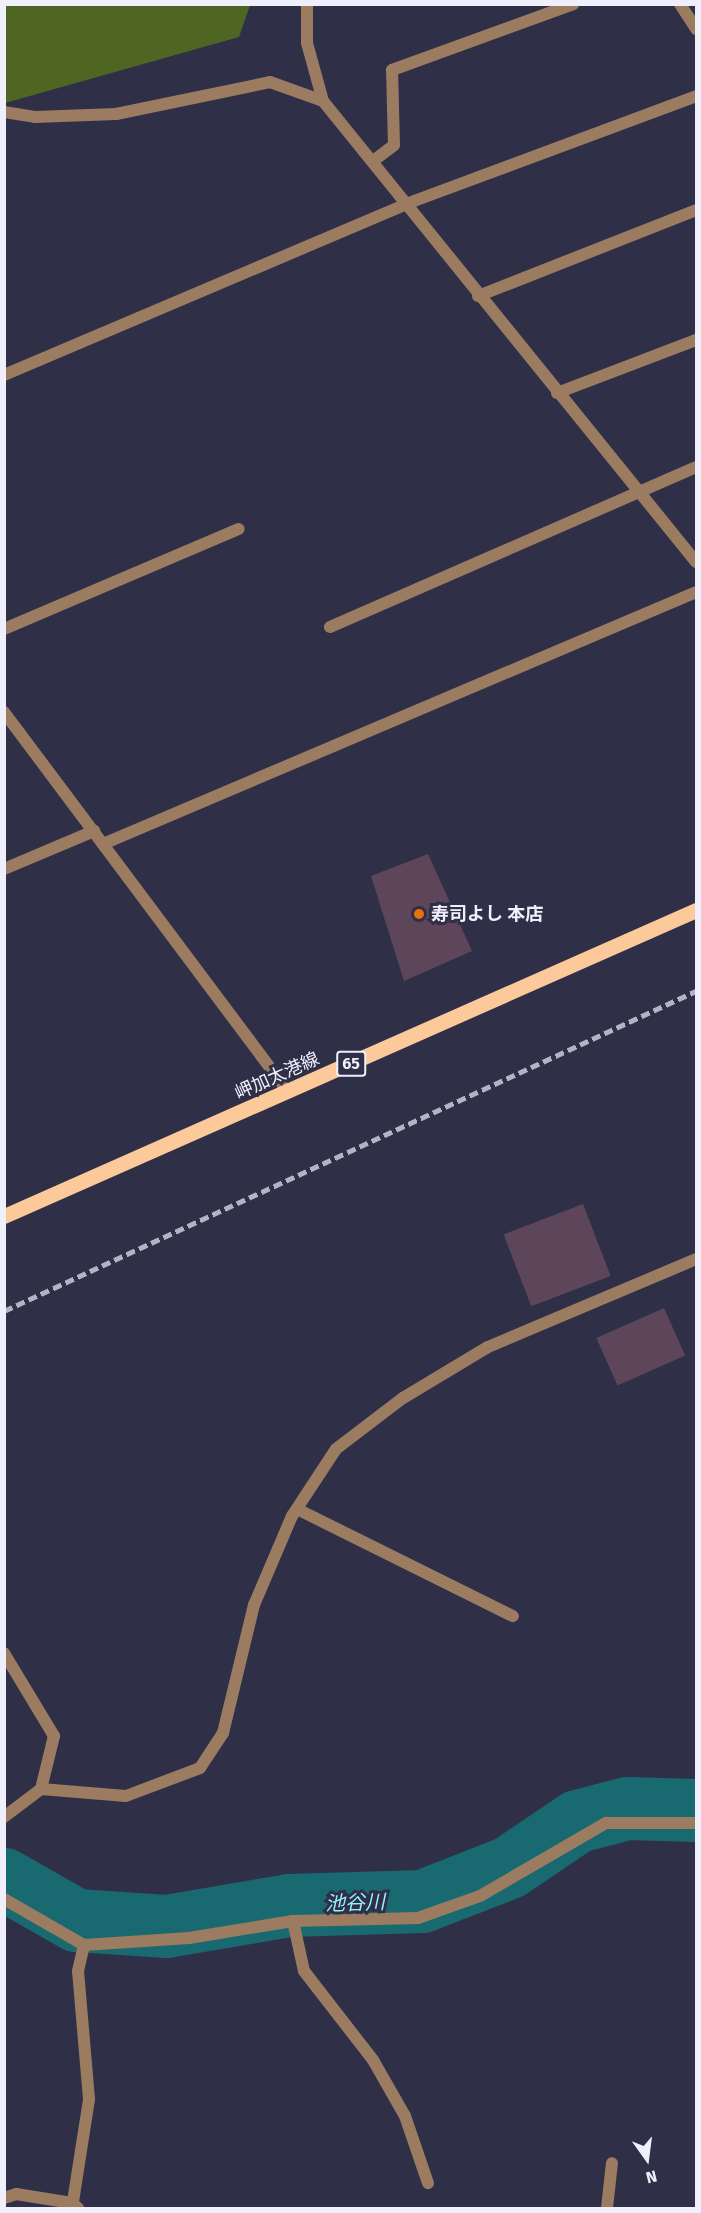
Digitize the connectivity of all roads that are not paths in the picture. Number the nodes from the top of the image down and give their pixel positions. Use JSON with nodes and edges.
{"nodes":[{"id":1,"x":307,"y":4,"type":"edge"},
{"id":2,"x":573,"y":4,"type":"edge"},
{"id":3,"x":680,"y":4,"type":"edge"},
{"id":4,"x":696,"y":29,"type":"edge"},
{"id":5,"x":696,"y":96,"type":"edge"},
{"id":6,"x":323,"y":101,"type":"junction"},
{"id":7,"x":4,"y":112,"type":"edge"},
{"id":8,"x":373,"y":161,"type":"junction"},
{"id":9,"x":406,"y":204,"type":"junction"},
{"id":10,"x":696,"y":210,"type":"edge"},
{"id":11,"x":478,"y":296,"type":"junction"},
{"id":12,"x":696,"y":340,"type":"edge"},
{"id":13,"x":4,"y":375,"type":"edge"},
{"id":14,"x":557,"y":393,"type":"junction"},
{"id":15,"x":696,"y":467,"type":"edge"},
{"id":16,"x":637,"y":490,"type":"junction"},
{"id":17,"x":239,"y":529,"type":"dead end"},
{"id":18,"x":696,"y":562,"type":"edge"},
{"id":19,"x":696,"y":592,"type":"edge"},
{"id":20,"x":330,"y":627,"type":"dead end"},
{"id":21,"x":4,"y":629,"type":"edge"},
{"id":22,"x":4,"y":712,"type":"edge"},
{"id":23,"x":94,"y":831,"type":"junction"},
{"id":24,"x":103,"y":844,"type":"junction"},
{"id":25,"x":4,"y":869,"type":"edge"},
{"id":26,"x":696,"y":910,"type":"edge"},
{"id":27,"x":288,"y":1092,"type":"junction"},
{"id":28,"x":4,"y":1216,"type":"edge"},
{"id":29,"x":696,"y":1259,"type":"edge"},
{"id":30,"x":297,"y":1509,"type":"junction"},
{"id":31,"x":513,"y":1616,"type":"dead end"},
{"id":32,"x":4,"y":1653,"type":"edge"},
{"id":33,"x":41,"y":1789,"type":"junction"},
{"id":34,"x":4,"y":1817,"type":"edge"},
{"id":35,"x":696,"y":1823,"type":"edge"},
{"id":36,"x":4,"y":1899,"type":"edge"},
{"id":37,"x":293,"y":1921,"type":"junction"},
{"id":38,"x":84,"y":1945,"type":"junction"},
{"id":39,"x":612,"y":2163,"type":"dead end"},
{"id":40,"x":428,"y":2183,"type":"dead end"},
{"id":41,"x":4,"y":2198,"type":"edge"},
{"id":42,"x":74,"y":2207,"type":"edge"},
{"id":43,"x":606,"y":2208,"type":"edge"}],
"edges":[{"from":1,"to":6,"type":"street"},
{"from":2,"to":8,"type":"street"},
{"from":3,"to":4,"type":"street"},
{"from":5,"to":9,"type":"street"},
{"from":6,"to":7,"type":"street"},
{"from":6,"to":8,"type":"street"},
{"from":8,"to":9,"type":"street"},
{"from":9,"to":11,"type":"street"},
{"from":9,"to":13,"type":"street"},
{"from":10,"to":11,"type":"street"},
{"from":11,"to":14,"type":"street"},
{"from":12,"to":14,"type":"street"},
{"from":14,"to":16,"type":"street"},
{"from":15,"to":16,"type":"street"},
{"from":16,"to":18,"type":"street"},
{"from":16,"to":20,"type":"street"},
{"from":17,"to":21,"type":"street"},
{"from":19,"to":24,"type":"street"},
{"from":22,"to":23,"type":"street"},
{"from":23,"to":24,"type":"street"},
{"from":23,"to":25,"type":"street"},
{"from":24,"to":27,"type":"street"},
{"from":26,"to":27,"type":"main road","name":"岬加太港線","number":"65"},
{"from":27,"to":28,"type":"main road","name":"岬加太港線","number":"65"},
{"from":29,"to":30,"type":"street"},
{"from":30,"to":31,"type":"street"},
{"from":30,"to":33,"type":"street"},
{"from":32,"to":33,"type":"street"},
{"from":33,"to":34,"type":"street"},
{"from":35,"to":37,"type":"street"},
{"from":36,"to":38,"type":"street"},
{"from":37,"to":38,"type":"street"},
{"from":37,"to":40,"type":"street"},
{"from":38,"to":42,"type":"street"},
{"from":39,"to":43,"type":"street"},
{"from":41,"to":42,"type":"street"}]}
